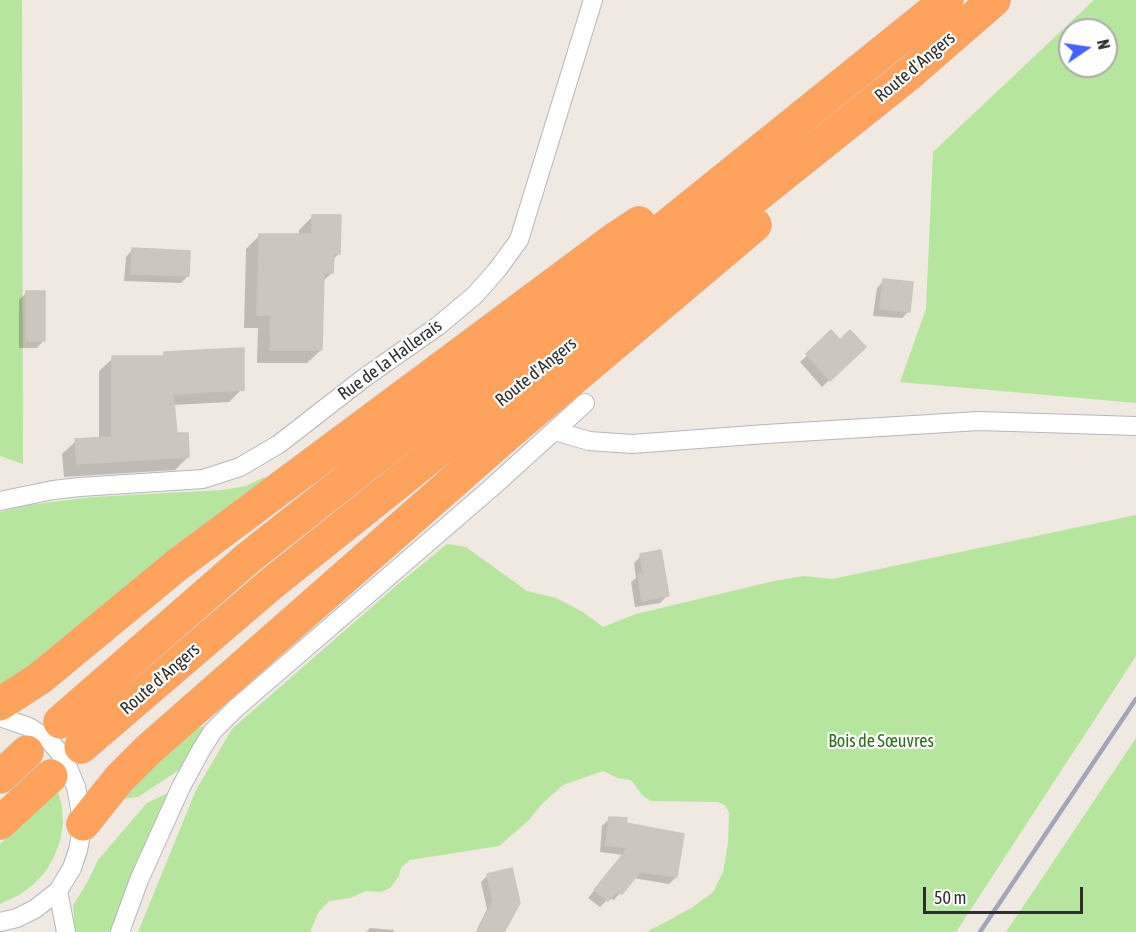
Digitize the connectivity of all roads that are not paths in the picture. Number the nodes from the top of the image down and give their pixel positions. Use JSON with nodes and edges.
{"nodes":[{"id":1,"x":593,"y":0,"type":"edge"},
{"id":2,"x":947,"y":0,"type":"edge"},
{"id":3,"x":994,"y":0,"type":"edge"},
{"id":4,"x":909,"y":74,"type":"junction"},
{"id":5,"x":730,"y":174,"type":"junction"},
{"id":6,"x":585,"y":403,"type":"dead end"},
{"id":7,"x":1136,"y":426,"type":"edge"},
{"id":8,"x":555,"y":431,"type":"junction"},
{"id":9,"x":0,"y":501,"type":"edge"},
{"id":10,"x":0,"y":704,"type":"edge"},
{"id":11,"x":0,"y":717,"type":"edge"},
{"id":12,"x":60,"y":722,"type":"dead end"},
{"id":13,"x":81,"y":747,"type":"dead end"},
{"id":14,"x":27,"y":752,"type":"dead end"},
{"id":15,"x":51,"y":776,"type":"dead end"},
{"id":16,"x":0,"y":777,"type":"edge"},
{"id":17,"x":0,"y":822,"type":"edge"},
{"id":18,"x":83,"y":824,"type":"junction"},
{"id":19,"x":58,"y":891,"type":"junction"},
{"id":20,"x":0,"y":922,"type":"edge"},
{"id":21,"x":10,"y":932,"type":"edge"},
{"id":22,"x":66,"y":932,"type":"edge"},
{"id":23,"x":120,"y":932,"type":"edge"}],
"edges":[{"from":1,"to":9,"type":"street","name":"Rue de la Hallerais"},
{"from":2,"to":5,"type":"highway","name":"Route d'Angers"},
{"from":3,"to":4,"type":"highway","name":"Route d'Angers"},
{"from":4,"to":13,"type":"highway","name":"Route d'Angers"},
{"from":4,"to":18,"type":"highway"},
{"from":5,"to":10,"type":"highway"},
{"from":5,"to":12,"type":"highway","name":"Route d'Angers"},
{"from":6,"to":8,"type":"street"},
{"from":7,"to":8,"type":"street"},
{"from":8,"to":23,"type":"street"},
{"from":11,"to":18,"type":"street"},
{"from":14,"to":16,"type":"highway"},
{"from":15,"to":17,"type":"highway"},
{"from":18,"to":19,"type":"street"},
{"from":19,"to":20,"type":"street"},
{"from":19,"to":22,"type":"street"},
{"from":20,"to":21,"type":"street"}]}
